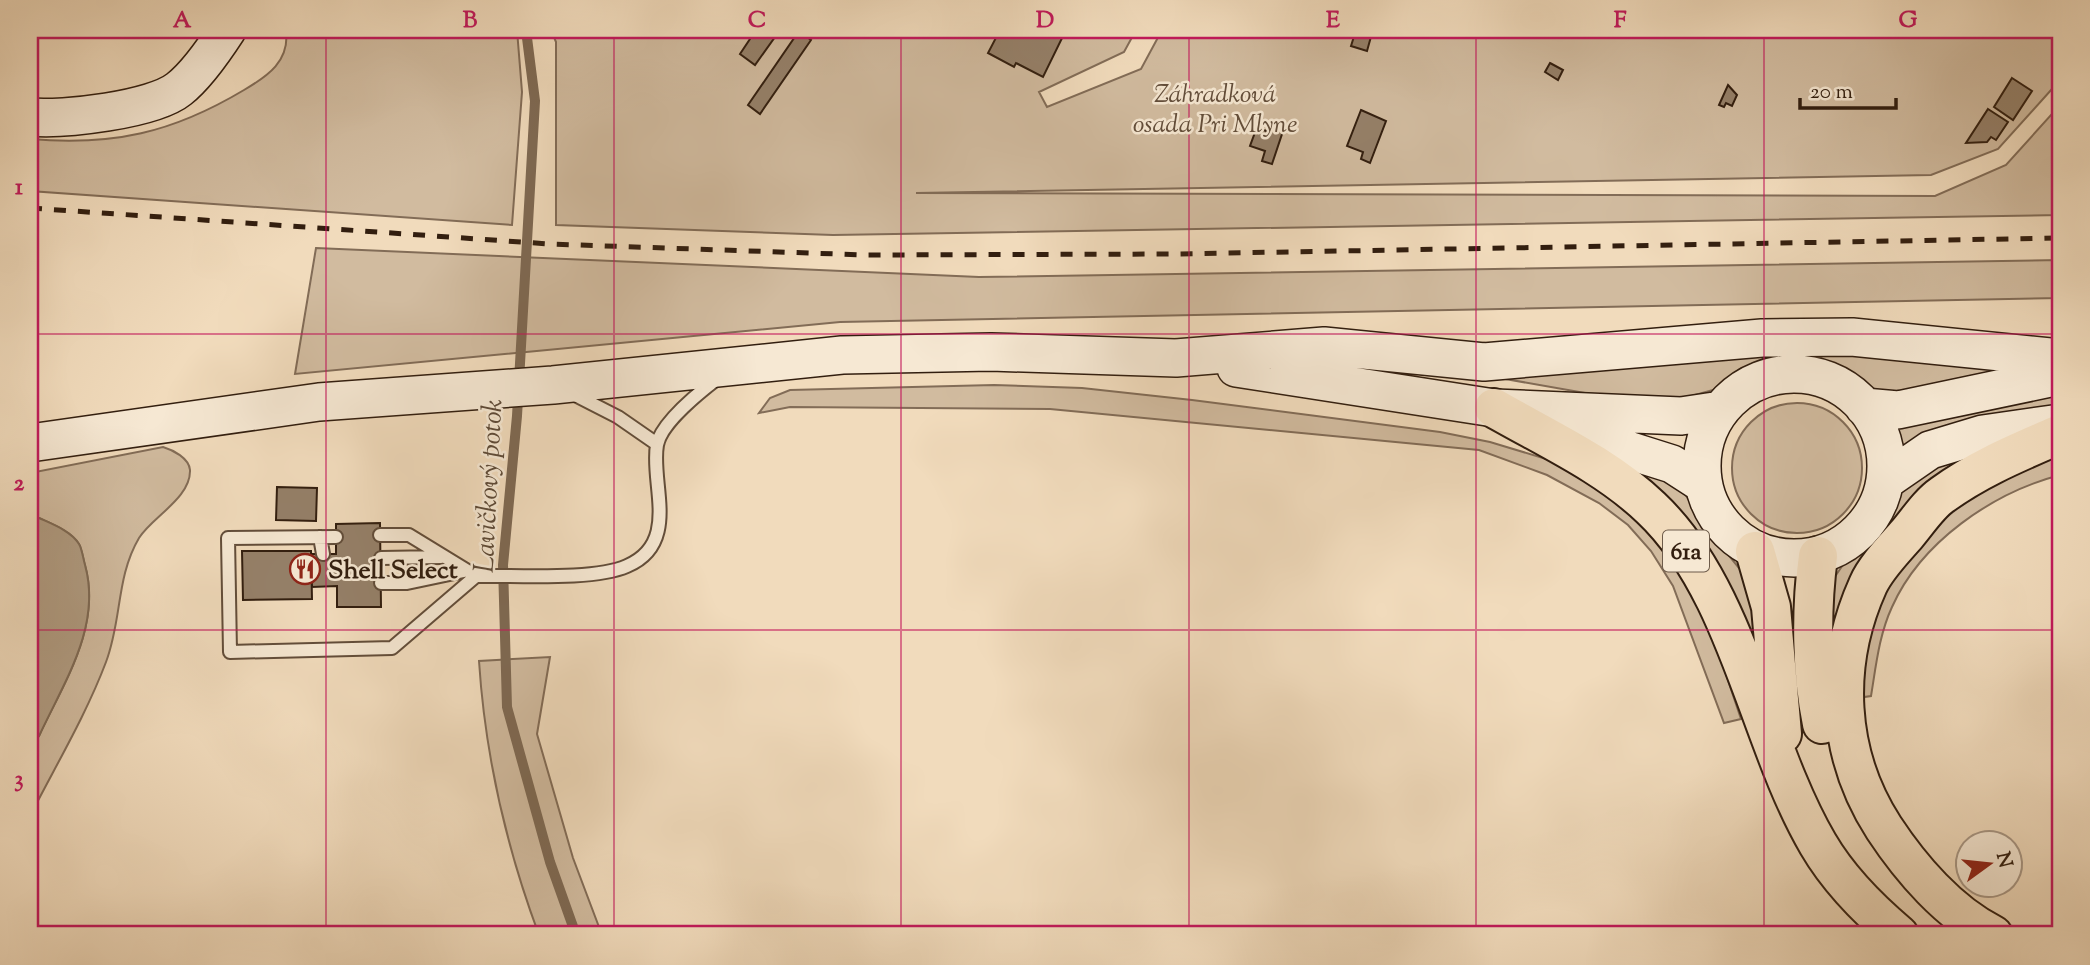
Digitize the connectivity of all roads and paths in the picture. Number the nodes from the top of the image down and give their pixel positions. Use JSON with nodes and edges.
{"nodes":[{"id":1,"x":227,"y":30,"type":"edge"},
{"id":2,"x":30,"y":117,"type":"edge"},
{"id":3,"x":1176,"y":358,"type":"junction"},
{"id":4,"x":2060,"y":358,"type":"edge"},
{"id":5,"x":736,"y":365,"type":"junction"},
{"id":6,"x":2060,"y":376,"type":"edge"},
{"id":7,"x":553,"y":385,"type":"junction"},
{"id":8,"x":1864,"y":407,"type":"junction"},
{"id":9,"x":1494,"y":408,"type":"junction"},
{"id":10,"x":1721,"y":410,"type":"junction"},
{"id":11,"x":2060,"y":423,"type":"edge"},
{"id":12,"x":2060,"y":434,"type":"edge"},
{"id":13,"x":30,"y":443,"type":"edge"},
{"id":14,"x":657,"y":444,"type":"junction"},
{"id":15,"x":1885,"y":481,"type":"junction"},
{"id":16,"x":1703,"y":484,"type":"junction"},
{"id":17,"x":380,"y":535,"type":"dead end"},
{"id":18,"x":320,"y":537,"type":"junction"},
{"id":19,"x":336,"y":537,"type":"dead end"},
{"id":20,"x":1755,"y":551,"type":"junction"},
{"id":21,"x":323,"y":554,"type":"dead end"},
{"id":22,"x":1818,"y":556,"type":"junction"},
{"id":23,"x":442,"y":557,"type":"junction"},
{"id":24,"x":381,"y":558,"type":"dead end"},
{"id":25,"x":470,"y":573,"type":"junction"},
{"id":26,"x":381,"y":583,"type":"dead end"},
{"id":27,"x":1785,"y":771,"type":"junction"},
{"id":28,"x":1899,"y":935,"type":"edge"},
{"id":29,"x":1970,"y":935,"type":"edge"},
{"id":30,"x":1993,"y":935,"type":"edge"}],
"edges":[{"from":1,"to":2,"type":"main road"},
{"from":3,"to":4,"type":"main road"},
{"from":3,"to":5,"type":"main road"},
{"from":3,"to":9,"type":"main road"},
{"from":5,"to":7,"type":"main road"},
{"from":5,"to":14,"type":"lane"},
{"from":6,"to":8,"type":"main road"},
{"from":7,"to":13,"type":"main road"},
{"from":7,"to":14,"type":"lane"},
{"from":8,"to":10,"type":"main road"},
{"from":8,"to":15,"type":"main road"},
{"from":9,"to":10,"type":"main road"},
{"from":9,"to":16,"type":"main road"},
{"from":9,"to":27,"type":"main road","number":"61a"},
{"from":10,"to":16,"type":"main road"},
{"from":11,"to":15,"type":"main road"},
{"from":12,"to":30,"type":"main road"},
{"from":14,"to":25,"type":"lane"},
{"from":15,"to":22,"type":"main road"},
{"from":16,"to":20,"type":"main road"},
{"from":17,"to":23,"type":"lane"},
{"from":18,"to":19,"type":"lane"},
{"from":18,"to":21,"type":"lane"},
{"from":18,"to":25,"type":"lane"},
{"from":20,"to":22,"type":"main road"},
{"from":20,"to":27,"type":"main road","number":"61a"},
{"from":22,"to":29,"type":"main road"},
{"from":23,"to":24,"type":"lane"},
{"from":23,"to":25,"type":"lane"},
{"from":25,"to":26,"type":"lane"},
{"from":27,"to":28,"type":"main road","number":"61a"}]}
